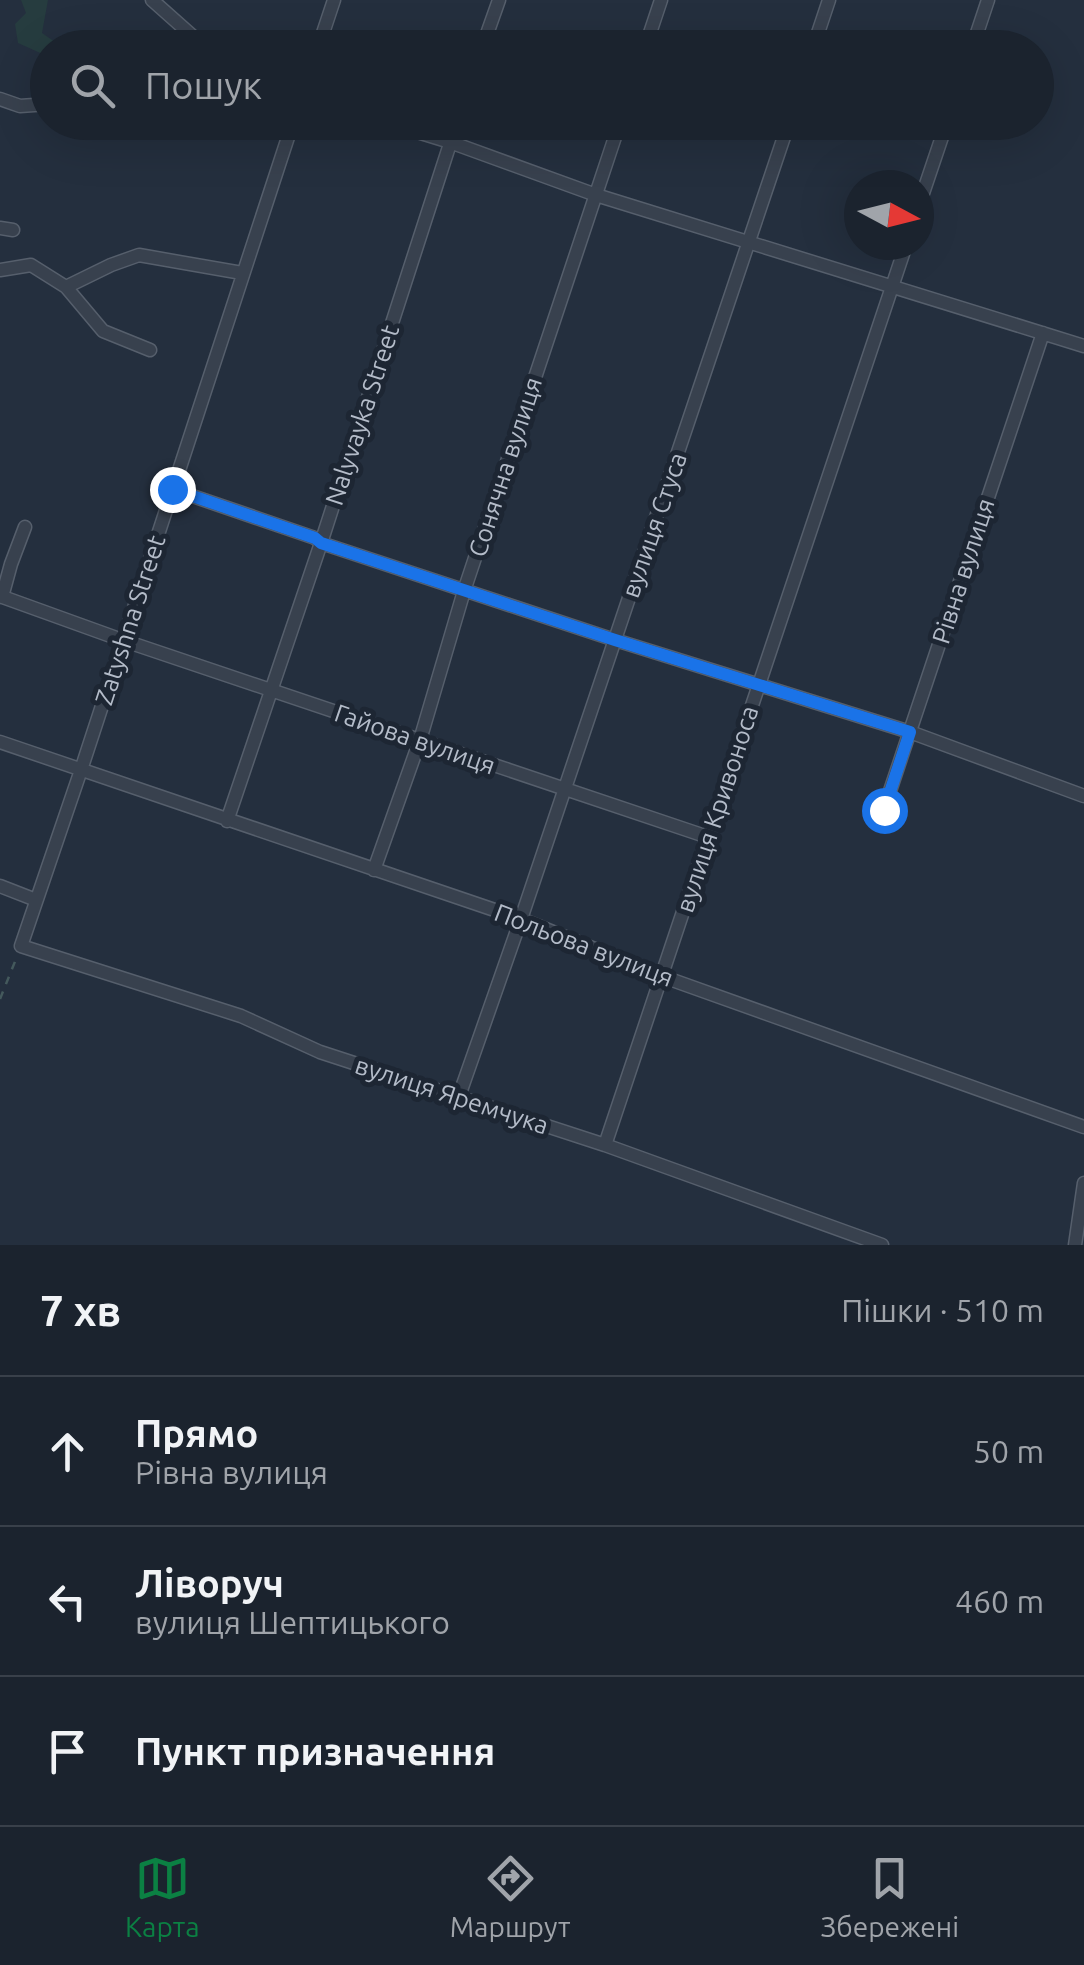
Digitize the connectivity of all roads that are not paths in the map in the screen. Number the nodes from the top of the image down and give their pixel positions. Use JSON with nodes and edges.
{"nodes":[{"id":1,"x":152,"y":0,"type":"edge"},
{"id":2,"x":334,"y":0,"type":"edge"},
{"id":3,"x":498,"y":0,"type":"edge"},
{"id":4,"x":660,"y":0,"type":"edge"},
{"id":5,"x":829,"y":0,"type":"edge"},
{"id":6,"x":988,"y":0,"type":"edge"},
{"id":7,"x":186,"y":30,"type":"edge"},
{"id":8,"x":324,"y":30,"type":"edge"},
{"id":9,"x":488,"y":30,"type":"edge"},
{"id":10,"x":651,"y":30,"type":"edge"},
{"id":11,"x":819,"y":30,"type":"edge"},
{"id":12,"x":978,"y":30,"type":"edge"},
{"id":13,"x":0,"y":99,"type":"edge"},
{"id":14,"x":30,"y":105,"type":"edge"},
{"id":15,"x":288,"y":140,"type":"edge"},
{"id":16,"x":443,"y":140,"type":"edge"},
{"id":17,"x":614,"y":140,"type":"edge"},
{"id":18,"x":782,"y":140,"type":"edge"},
{"id":19,"x":938,"y":140,"type":"edge"},
{"id":20,"x":450,"y":142,"type":"junction"},
{"id":21,"x":930,"y":170,"type":"edge"},
{"id":22,"x":596,"y":195,"type":"junction"},
{"id":23,"x":749,"y":243,"type":"junction"},
{"id":24,"x":901,"y":260,"type":"edge"},
{"id":25,"x":0,"y":270,"type":"edge"},
{"id":26,"x":242,"y":273,"type":"junction"},
{"id":27,"x":66,"y":287,"type":"junction"},
{"id":28,"x":892,"y":287,"type":"junction"},
{"id":29,"x":1043,"y":334,"type":"junction"},
{"id":30,"x":1084,"y":346,"type":"edge"},
{"id":31,"x":150,"y":350,"type":"dead end"},
{"id":32,"x":172,"y":489,"type":"junction"},
{"id":33,"x":25,"y":527,"type":"dead end"},
{"id":34,"x":321,"y":543,"type":"junction"},
{"id":35,"x":464,"y":591,"type":"junction"},
{"id":36,"x":1,"y":596,"type":"edge"},
{"id":37,"x":122,"y":640,"type":"junction"},
{"id":38,"x":615,"y":640,"type":"junction"},
{"id":39,"x":759,"y":684,"type":"junction"},
{"id":40,"x":272,"y":690,"type":"junction"},
{"id":41,"x":910,"y":732,"type":"junction"},
{"id":42,"x":420,"y":740,"type":"junction"},
{"id":43,"x":0,"y":742,"type":"edge"},
{"id":44,"x":82,"y":770,"type":"junction"},
{"id":45,"x":565,"y":789,"type":"junction"},
{"id":46,"x":1084,"y":796,"type":"edge"},
{"id":47,"x":884,"y":810,"type":"dead end"},
{"id":48,"x":228,"y":821,"type":"junction"},
{"id":49,"x":708,"y":838,"type":"junction"},
{"id":50,"x":374,"y":870,"type":"junction"},
{"id":51,"x":0,"y":886,"type":"edge"},
{"id":52,"x":36,"y":900,"type":"junction"},
{"id":53,"x":521,"y":920,"type":"junction"},
{"id":54,"x":21,"y":946,"type":"joint"},
{"id":55,"x":662,"y":976,"type":"junction"},
{"id":56,"x":459,"y":1096,"type":"junction"},
{"id":57,"x":1084,"y":1126,"type":"edge"},
{"id":58,"x":605,"y":1144,"type":"junction"},
{"id":59,"x":1084,"y":1183,"type":"edge"},
{"id":60,"x":882,"y":1245,"type":"edge"},
{"id":61,"x":1075,"y":1245,"type":"edge"}],
"edges":[{"from":1,"to":7,"type":"street"},
{"from":2,"to":8,"type":"street"},
{"from":3,"to":9,"type":"street"},
{"from":4,"to":10,"type":"street"},
{"from":5,"to":11,"type":"street"},
{"from":6,"to":12,"type":"street"},
{"from":13,"to":14,"type":"street"},
{"from":15,"to":26,"type":"street","name":"Zatyshna Street"},
{"from":16,"to":20,"type":"street"},
{"from":17,"to":22,"type":"street","name":"Сонячна вулиця"},
{"from":18,"to":23,"type":"street","name":"вулиця Стуса"},
{"from":19,"to":21,"type":"street"},
{"from":20,"to":22,"type":"street"},
{"from":20,"to":34,"type":"street","name":"Nalyvayka Street"},
{"from":22,"to":23,"type":"street"},
{"from":22,"to":35,"type":"street","name":"Сонячна вулиця"},
{"from":23,"to":28,"type":"street"},
{"from":23,"to":38,"type":"street","name":"вулиця Стуса"},
{"from":24,"to":28,"type":"street","name":"вулиця Кривоноса"},
{"from":25,"to":27,"type":"street"},
{"from":26,"to":27,"type":"street"},
{"from":26,"to":32,"type":"street","name":"Zatyshna Street"},
{"from":27,"to":31,"type":"street"},
{"from":28,"to":29,"type":"street"},
{"from":28,"to":39,"type":"street","name":"вулиця Кривоноса"},
{"from":29,"to":30,"type":"street"},
{"from":29,"to":41,"type":"street","name":"Рівна вулиця"},
{"from":32,"to":34,"type":"street"},
{"from":32,"to":37,"type":"street","name":"Zatyshna Street"},
{"from":33,"to":36,"type":"street"},
{"from":34,"to":35,"type":"street"},
{"from":34,"to":40,"type":"street","name":"Nalyvayka Street"},
{"from":35,"to":38,"type":"street"},
{"from":35,"to":42,"type":"street","name":"Сонячна вулиця"},
{"from":36,"to":37,"type":"street","name":"Гайова вулиця"},
{"from":37,"to":40,"type":"street","name":"Гайова вулиця"},
{"from":37,"to":44,"type":"street","name":"Zatyshna Street"},
{"from":38,"to":39,"type":"street"},
{"from":38,"to":45,"type":"street","name":"вулиця Стуса"},
{"from":39,"to":41,"type":"street"},
{"from":39,"to":49,"type":"street","name":"вулиця Кривоноса"},
{"from":40,"to":42,"type":"street","name":"Гайова вулиця"},
{"from":40,"to":48,"type":"street","name":"Nalyvayka Street"},
{"from":41,"to":46,"type":"street"},
{"from":41,"to":47,"type":"street","name":"Рівна вулиця"},
{"from":42,"to":45,"type":"street","name":"Гайова вулиця"},
{"from":42,"to":50,"type":"street","name":"Сонячна вулиця"},
{"from":43,"to":44,"type":"street","name":"Польова вулиця"},
{"from":44,"to":48,"type":"street","name":"Польова вулиця"},
{"from":44,"to":52,"type":"street","name":"Zatyshna Street"},
{"from":45,"to":49,"type":"street","name":"Гайова вулиця"},
{"from":45,"to":53,"type":"street","name":"вулиця Стуса"},
{"from":48,"to":50,"type":"street","name":"Польова вулиця"},
{"from":49,"to":55,"type":"street","name":"вулиця Кривоноса"},
{"from":50,"to":53,"type":"street","name":"Польова вулиця"},
{"from":51,"to":52,"type":"street"},
{"from":52,"to":54,"type":"street","name":"Zatyshna Street"},
{"from":53,"to":55,"type":"street","name":"Польова вулиця"},
{"from":53,"to":56,"type":"street","name":"вулиця Стуса"},
{"from":54,"to":56,"type":"street","name":"вулиця Яремчука"},
{"from":55,"to":57,"type":"street","name":"Польова вулиця"},
{"from":55,"to":58,"type":"street","name":"вулиця Кривоноса"},
{"from":56,"to":58,"type":"street","name":"вулиця Яремчука"},
{"from":58,"to":60,"type":"street","name":"вулиця Яремчука"},
{"from":59,"to":61,"type":"street"}]}
